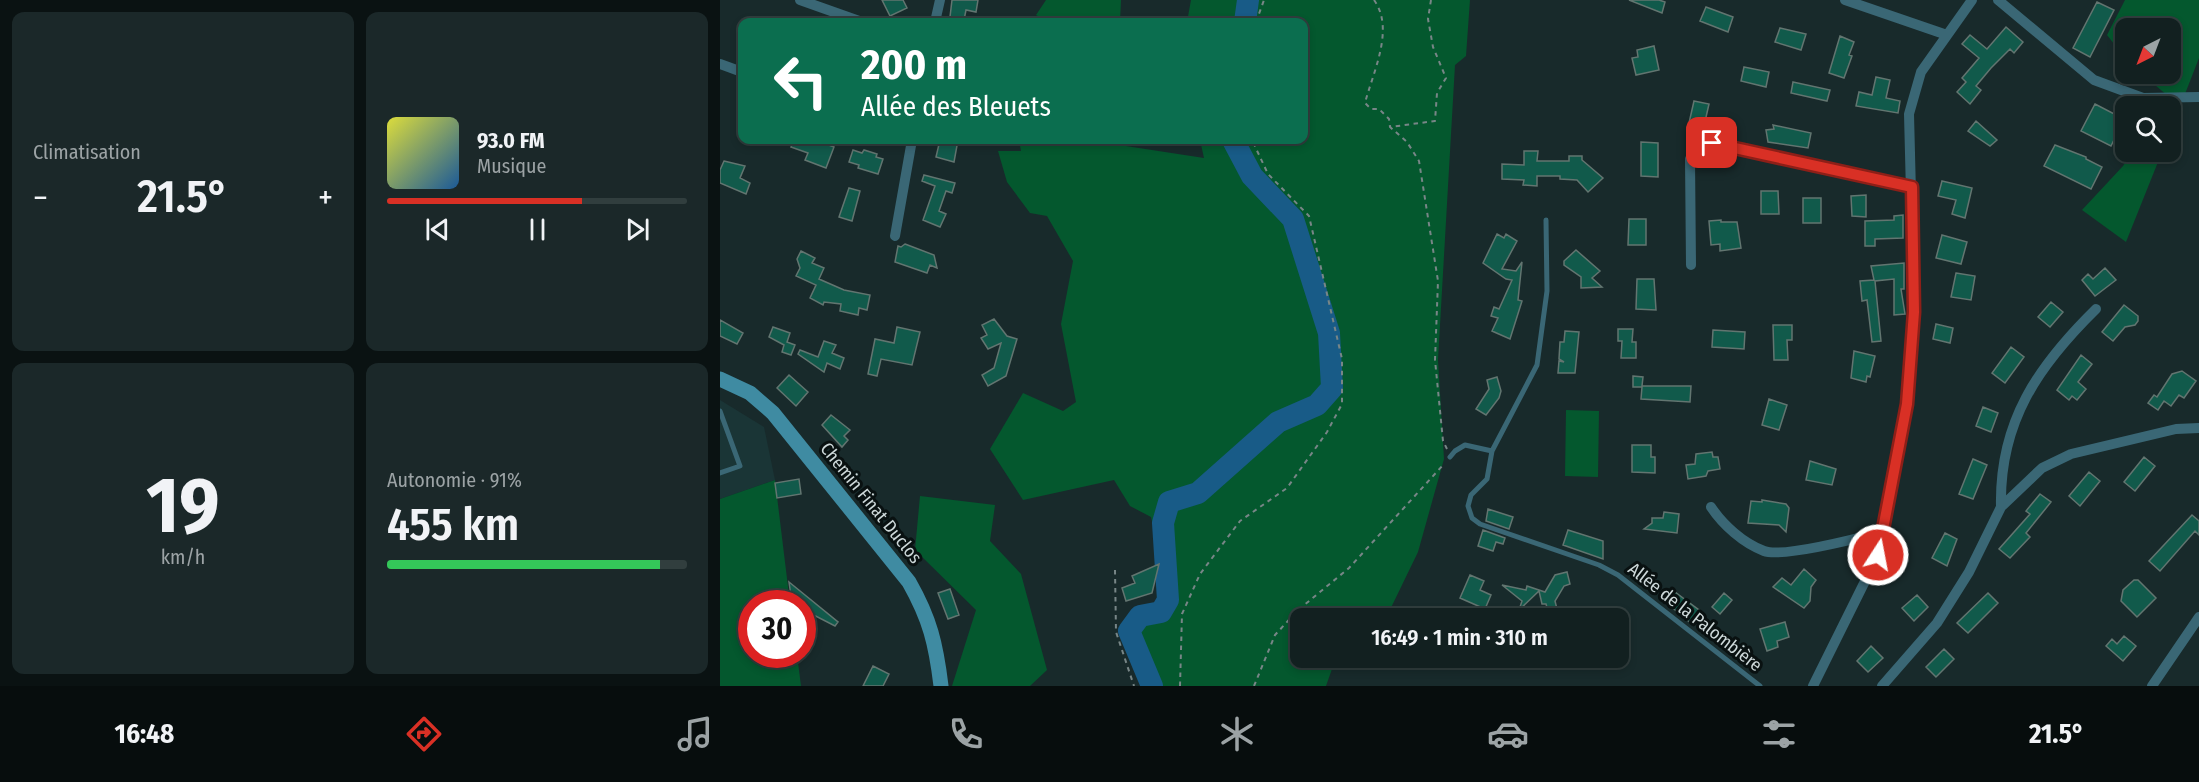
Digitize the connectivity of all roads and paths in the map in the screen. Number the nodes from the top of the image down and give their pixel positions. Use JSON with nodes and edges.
{"nodes":[{"id":1,"x":800,"y":0,"type":"edge"},
{"id":2,"x":940,"y":0,"type":"edge"},
{"id":3,"x":1264,"y":0,"type":"edge"},
{"id":4,"x":1374,"y":0,"type":"edge"},
{"id":5,"x":1431,"y":0,"type":"edge"},
{"id":6,"x":1845,"y":0,"type":"edge"},
{"id":7,"x":1972,"y":0,"type":"edge"},
{"id":8,"x":1998,"y":0,"type":"edge"},
{"id":9,"x":851,"y":18,"type":"edge"},
{"id":10,"x":936,"y":18,"type":"edge"},
{"id":11,"x":1257,"y":18,"type":"edge"},
{"id":12,"x":1947,"y":35,"type":"junction"},
{"id":13,"x":720,"y":64,"type":"edge"},
{"id":14,"x":738,"y":71,"type":"edge"},
{"id":15,"x":2199,"y":97,"type":"edge"},
{"id":16,"x":1390,"y":127,"type":"junction"},
{"id":17,"x":911,"y":144,"type":"edge"},
{"id":18,"x":1254,"y":144,"type":"edge"},
{"id":19,"x":1912,"y":187,"type":"junction"},
{"id":20,"x":1546,"y":220,"type":"dead end"},
{"id":21,"x":895,"y":236,"type":"dead end"},
{"id":22,"x":1691,"y":266,"type":"dead end"},
{"id":23,"x":2096,"y":309,"type":"dead end"},
{"id":24,"x":720,"y":379,"type":"edge"},
{"id":25,"x":720,"y":411,"type":"edge"},
{"id":26,"x":2199,"y":428,"type":"edge"},
{"id":27,"x":1492,"y":451,"type":"junction"},
{"id":28,"x":1450,"y":457,"type":"junction"},
{"id":29,"x":720,"y":473,"type":"edge"},
{"id":30,"x":1711,"y":507,"type":"dead end"},
{"id":31,"x":2001,"y":507,"type":"junction"},
{"id":32,"x":1882,"y":532,"type":"junction"},
{"id":33,"x":1115,"y":570,"type":"dead end"},
{"id":34,"x":2199,"y":617,"type":"edge"},
{"id":35,"x":941,"y":686,"type":"edge"},
{"id":36,"x":1134,"y":686,"type":"edge"},
{"id":37,"x":1180,"y":686,"type":"edge"},
{"id":38,"x":1254,"y":686,"type":"edge"},
{"id":39,"x":1760,"y":686,"type":"edge"},
{"id":40,"x":1813,"y":686,"type":"edge"},
{"id":41,"x":1882,"y":686,"type":"edge"},
{"id":42,"x":2152,"y":686,"type":"edge"}],
"edges":[{"from":1,"to":9,"type":"street"},
{"from":2,"to":10,"type":"street"},
{"from":3,"to":11,"type":"path"},
{"from":4,"to":16,"type":"path"},
{"from":5,"to":16,"type":"path"},
{"from":6,"to":12,"type":"street"},
{"from":7,"to":12,"type":"street"},
{"from":8,"to":15,"type":"street"},
{"from":12,"to":19,"type":"street"},
{"from":13,"to":14,"type":"street"},
{"from":16,"to":28,"type":"path"},
{"from":17,"to":21,"type":"street"},
{"from":18,"to":37,"type":"path"},
{"from":19,"to":22,"type":"street"},
{"from":19,"to":32,"type":"street"},
{"from":20,"to":27,"type":"lane","name":"Allée de la Palombière"},
{"from":23,"to":31,"type":"street"},
{"from":24,"to":35,"type":"main road","name":"Chemin Finat Duclos"},
{"from":25,"to":29,"type":"lane"},
{"from":26,"to":31,"type":"street"},
{"from":27,"to":28,"type":"lane"},
{"from":27,"to":39,"type":"lane","name":"Allée de la Palombière"},
{"from":28,"to":38,"type":"path"},
{"from":30,"to":32,"type":"street"},
{"from":31,"to":41,"type":"street"},
{"from":32,"to":40,"type":"street"},
{"from":33,"to":36,"type":"path"},
{"from":34,"to":42,"type":"street"}]}
